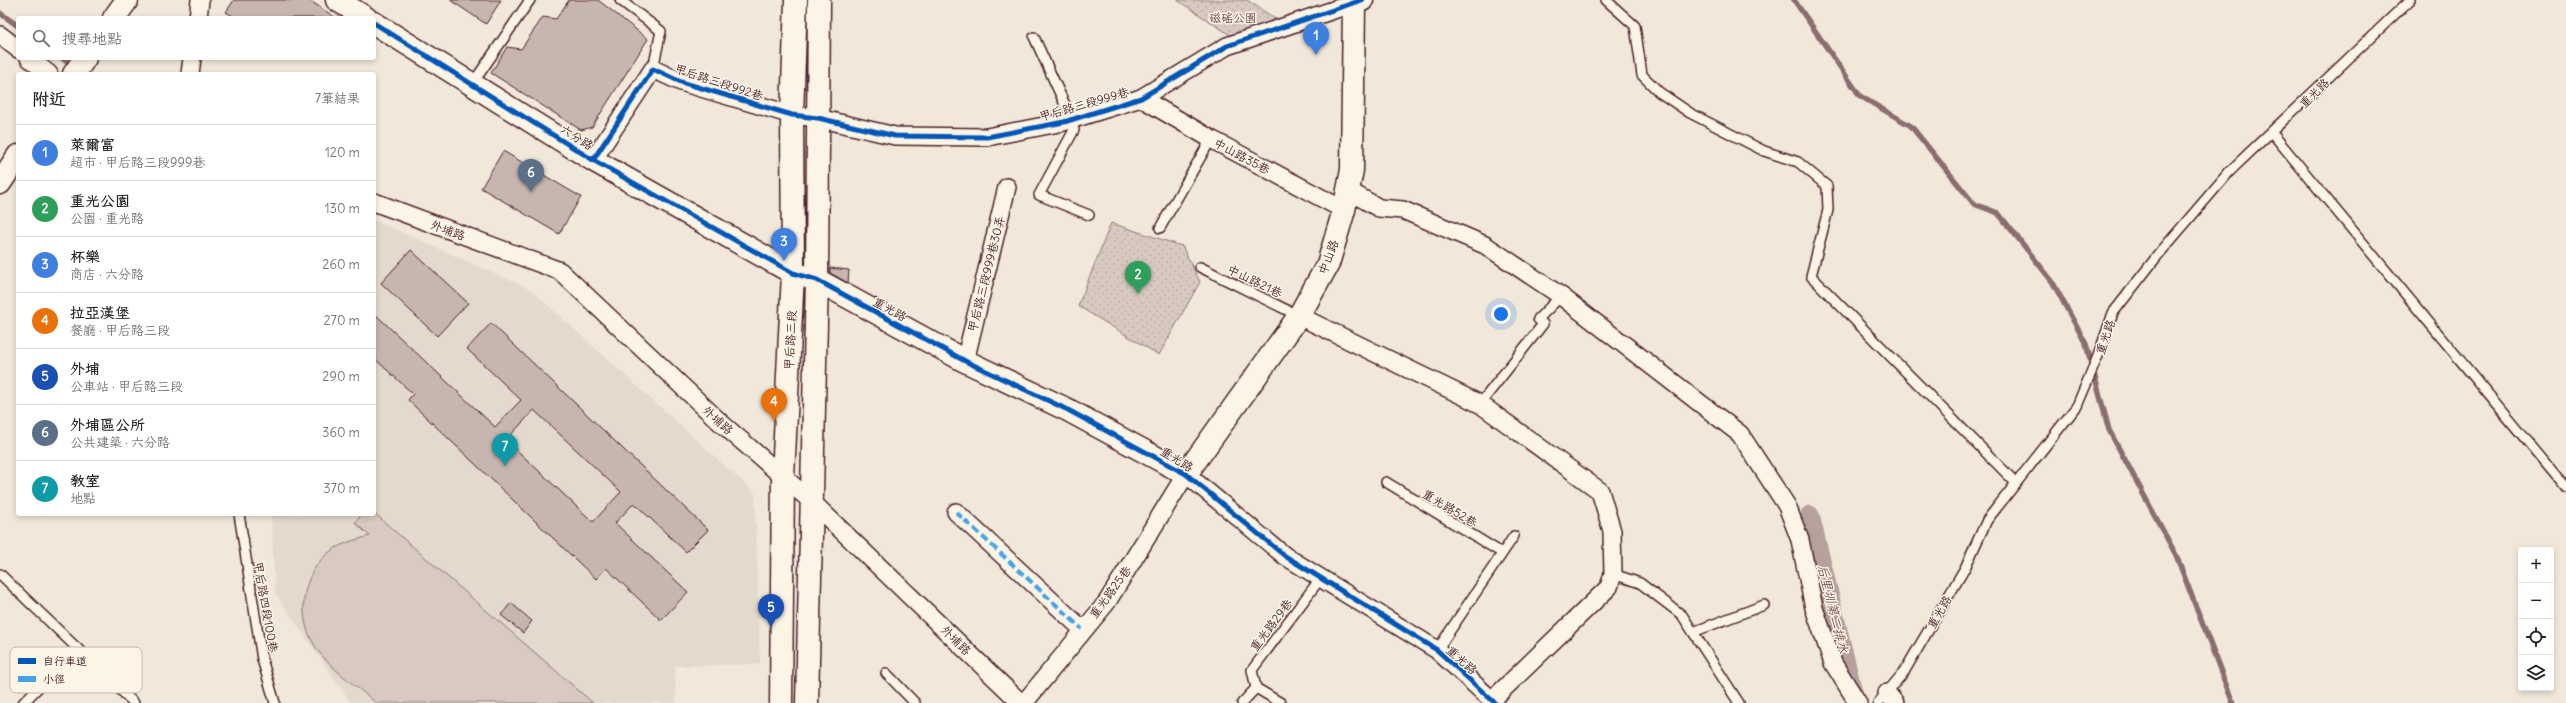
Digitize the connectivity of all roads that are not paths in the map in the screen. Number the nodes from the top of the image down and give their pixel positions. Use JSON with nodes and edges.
{"nodes":[{"id":1,"x":127,"y":0,"type":"edge"},
{"id":2,"x":200,"y":0,"type":"edge"},
{"id":3,"x":337,"y":0,"type":"edge"},
{"id":4,"x":530,"y":0,"type":"edge"},
{"id":5,"x":620,"y":0,"type":"edge"},
{"id":6,"x":796,"y":0,"type":"edge"},
{"id":7,"x":819,"y":0,"type":"edge"},
{"id":8,"x":1606,"y":0,"type":"edge"},
{"id":9,"x":2410,"y":0,"type":"edge"},
{"id":10,"x":1356,"y":1,"type":"edge"},
{"id":11,"x":115,"y":16,"type":"edge"},
{"id":12,"x":198,"y":16,"type":"edge"},
{"id":13,"x":363,"y":16,"type":"edge"},
{"id":14,"x":376,"y":24,"type":"edge"},
{"id":15,"x":0,"y":35,"type":"edge"},
{"id":16,"x":1034,"y":37,"type":"dead end"},
{"id":17,"x":16,"y":47,"type":"edge"},
{"id":18,"x":32,"y":60,"type":"edge"},
{"id":19,"x":84,"y":60,"type":"edge"},
{"id":20,"x":192,"y":60,"type":"edge"},
{"id":21,"x":653,"y":69,"type":"junction"},
{"id":22,"x":46,"y":72,"type":"edge"},
{"id":23,"x":75,"y":72,"type":"edge"},
{"id":24,"x":190,"y":72,"type":"edge"},
{"id":25,"x":473,"y":83,"type":"junction"},
{"id":26,"x":1141,"y":98,"type":"junction"},
{"id":27,"x":792,"y":115,"type":"junction"},
{"id":28,"x":818,"y":118,"type":"junction"},
{"id":29,"x":1072,"y":120,"type":"junction"},
{"id":30,"x":2272,"y":133,"type":"junction"},
{"id":31,"x":1211,"y":139,"type":"junction"},
{"id":32,"x":16,"y":159,"type":"edge"},
{"id":33,"x":593,"y":160,"type":"junction"},
{"id":34,"x":0,"y":183,"type":"edge"},
{"id":35,"x":1007,"y":187,"type":"dead end"},
{"id":36,"x":1346,"y":201,"type":"junction"},
{"id":37,"x":376,"y":203,"type":"edge"},
{"id":38,"x":1089,"y":215,"type":"dead end"},
{"id":39,"x":1160,"y":228,"type":"dead end"},
{"id":40,"x":1200,"y":267,"type":"dead end"},
{"id":41,"x":793,"y":273,"type":"junction"},
{"id":42,"x":817,"y":280,"type":"junction"},
{"id":43,"x":1561,"y":296,"type":"junction"},
{"id":44,"x":1299,"y":316,"type":"junction"},
{"id":45,"x":965,"y":361,"type":"junction"},
{"id":46,"x":1480,"y":404,"type":"junction"},
{"id":47,"x":1186,"y":474,"type":"junction"},
{"id":48,"x":783,"y":476,"type":"junction"},
{"id":49,"x":1386,"y":482,"type":"dead end"},
{"id":50,"x":2016,"y":483,"type":"junction"},
{"id":51,"x":2566,"y":488,"type":"edge"},
{"id":52,"x":812,"y":501,"type":"junction"},
{"id":53,"x":956,"y":512,"type":"dead end"},
{"id":54,"x":239,"y":516,"type":"edge"},
{"id":55,"x":1514,"y":536,"type":"dead end"},
{"id":56,"x":1502,"y":553,"type":"junction"},
{"id":57,"x":0,"y":574,"type":"edge"},
{"id":58,"x":1613,"y":574,"type":"junction"},
{"id":59,"x":1320,"y":579,"type":"junction"},
{"id":60,"x":1764,"y":605,"type":"dead end"},
{"id":61,"x":1082,"y":629,"type":"junction"},
{"id":62,"x":1692,"y":632,"type":"junction"},
{"id":63,"x":76,"y":647,"type":"edge"},
{"id":64,"x":1436,"y":650,"type":"junction"},
{"id":65,"x":886,"y":673,"type":"dead end"},
{"id":66,"x":1256,"y":688,"type":"junction"},
{"id":67,"x":33,"y":693,"type":"edge"},
{"id":68,"x":124,"y":693,"type":"edge"},
{"id":69,"x":1886,"y":700,"type":"edge"},
{"id":70,"x":1493,"y":701,"type":"edge"},
{"id":71,"x":23,"y":703,"type":"edge"},
{"id":72,"x":134,"y":703,"type":"edge"},
{"id":73,"x":275,"y":703,"type":"edge"},
{"id":74,"x":781,"y":703,"type":"edge"},
{"id":75,"x":807,"y":703,"type":"edge"},
{"id":76,"x":915,"y":703,"type":"edge"},
{"id":77,"x":1022,"y":703,"type":"edge"},
{"id":78,"x":1242,"y":703,"type":"edge"},
{"id":79,"x":1281,"y":703,"type":"edge"},
{"id":80,"x":1739,"y":703,"type":"edge"},
{"id":81,"x":1858,"y":703,"type":"edge"}],
"edges":[{"from":1,"to":11,"type":"street"},
{"from":2,"to":12,"type":"street"},
{"from":3,"to":13,"type":"street"},
{"from":4,"to":25,"type":"lane"},
{"from":5,"to":21,"type":"lane"},
{"from":6,"to":27,"type":"street","name":"甲后路三段"},
{"from":7,"to":28,"type":"street","name":"甲后路三段"},
{"from":8,"to":50,"type":"lane"},
{"from":9,"to":30,"type":"lane","name":"重光路"},
{"from":10,"to":26,"type":"street","name":"甲后路三段999巷"},
{"from":10,"to":36,"type":"street","name":"中山路"},
{"from":14,"to":25,"type":"street","name":"六分路"},
{"from":15,"to":17,"type":"street"},
{"from":16,"to":29,"type":"lane"},
{"from":18,"to":22,"type":"street"},
{"from":19,"to":23,"type":"street"},
{"from":20,"to":24,"type":"street"},
{"from":21,"to":27,"type":"street","name":"甲后路三段992巷"},
{"from":21,"to":33,"type":"street"},
{"from":25,"to":33,"type":"street","name":"六分路"},
{"from":26,"to":29,"type":"street","name":"甲后路三段999巷"},
{"from":26,"to":31,"type":"street","name":"中山路35巷"},
{"from":27,"to":28,"type":"street","name":"甲后路三段999巷"},
{"from":27,"to":41,"type":"street","name":"甲后路三段"},
{"from":28,"to":29,"type":"street","name":"甲后路三段999巷"},
{"from":28,"to":42,"type":"street","name":"甲后路三段"},
{"from":29,"to":38,"type":"lane"},
{"from":30,"to":50,"type":"lane","name":"重光路"},
{"from":30,"to":51,"type":"lane"},
{"from":31,"to":36,"type":"street","name":"中山路35巷"},
{"from":31,"to":39,"type":"lane"},
{"from":32,"to":34,"type":"street"},
{"from":33,"to":41,"type":"street","name":"六分路"},
{"from":35,"to":45,"type":"street","name":"甲后路三段999巷30弄"},
{"from":36,"to":43,"type":"street","name":"中山路35巷"},
{"from":36,"to":44,"type":"street","name":"中山路"},
{"from":37,"to":48,"type":"street","name":"外埔路"},
{"from":40,"to":44,"type":"lane","name":"中山路21巷"},
{"from":41,"to":42,"type":"street","name":"六分路"},
{"from":41,"to":48,"type":"street","name":"甲后路三段"},
{"from":42,"to":45,"type":"street","name":"重光路"},
{"from":42,"to":52,"type":"street","name":"甲后路三段"},
{"from":43,"to":46,"type":"lane"},
{"from":43,"to":81,"type":"street","name":"中山路35巷"},
{"from":44,"to":46,"type":"street","name":"重光路"},
{"from":44,"to":47,"type":"street","name":"中山路"},
{"from":45,"to":47,"type":"street","name":"重光路"},
{"from":46,"to":58,"type":"street","name":"重光路"},
{"from":47,"to":59,"type":"street","name":"重光路"},
{"from":47,"to":61,"type":"street","name":"重光路25巷"},
{"from":48,"to":52,"type":"street","name":"外埔路"},
{"from":48,"to":74,"type":"street","name":"甲后路三段"},
{"from":49,"to":56,"type":"lane","name":"重光路52巷"},
{"from":50,"to":69,"type":"lane","name":"重光路"},
{"from":52,"to":75,"type":"street","name":"甲后路三段"},
{"from":52,"to":77,"type":"street","name":"外埔路"},
{"from":53,"to":61,"type":"street"},
{"from":54,"to":73,"type":"lane","name":"甲后路四段100巷"},
{"from":55,"to":56,"type":"lane"},
{"from":56,"to":64,"type":"lane"},
{"from":57,"to":63,"type":"lane"},
{"from":58,"to":62,"type":"lane"},
{"from":58,"to":70,"type":"street","name":"重光路"},
{"from":59,"to":64,"type":"street","name":"重光路"},
{"from":59,"to":66,"type":"lane","name":"重光路29巷"},
{"from":60,"to":62,"type":"lane"},
{"from":61,"to":77,"type":"street","name":"重光路25巷"},
{"from":62,"to":80,"type":"lane"},
{"from":64,"to":70,"type":"street","name":"重光路"},
{"from":65,"to":76,"type":"lane"},
{"from":66,"to":78,"type":"lane"},
{"from":66,"to":79,"type":"lane"},
{"from":67,"to":71,"type":"lane"},
{"from":68,"to":72,"type":"lane"}]}
